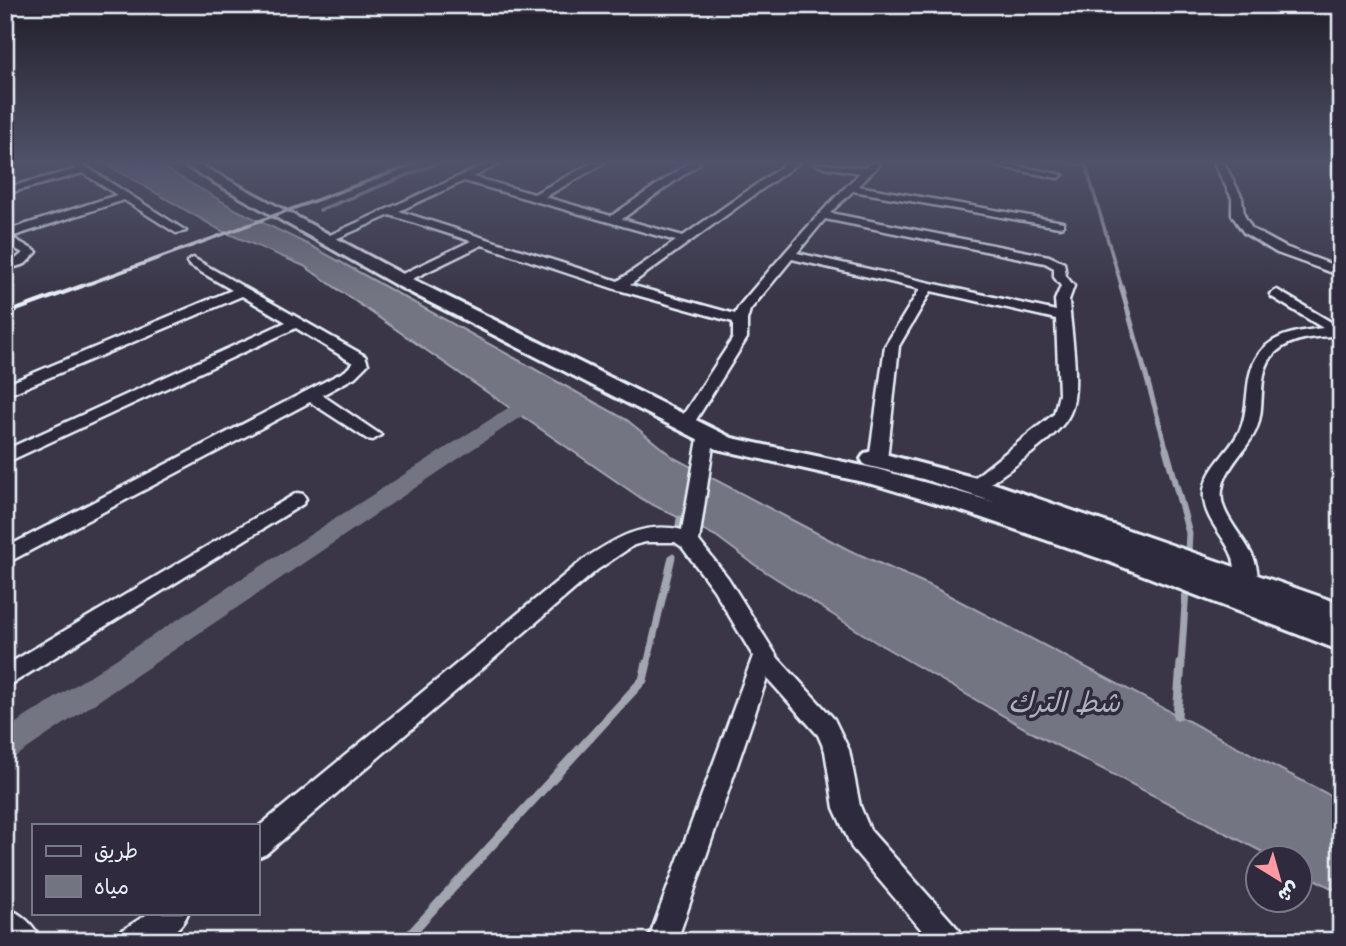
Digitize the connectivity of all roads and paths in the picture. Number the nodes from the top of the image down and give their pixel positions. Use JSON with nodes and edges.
{"nodes":[{"id":1,"x":92,"y":207,"type":"edge"},
{"id":2,"x":143,"y":207,"type":"edge"},
{"id":3,"x":268,"y":207,"type":"edge"},
{"id":4,"x":402,"y":207,"type":"edge"},
{"id":5,"x":564,"y":207,"type":"edge"},
{"id":6,"x":630,"y":207,"type":"edge"},
{"id":7,"x":731,"y":207,"type":"edge"},
{"id":8,"x":829,"y":207,"type":"edge"},
{"id":9,"x":963,"y":207,"type":"edge"},
{"id":10,"x":1239,"y":207,"type":"edge"},
{"id":11,"x":392,"y":212,"type":"junction"},
{"id":12,"x":822,"y":215,"type":"junction"},
{"id":13,"x":611,"y":220,"type":"junction"},
{"id":14,"x":1059,"y":224,"type":"dead end"},
{"id":15,"x":180,"y":231,"type":"dead end"},
{"id":16,"x":5,"y":236,"type":"edge"},
{"id":17,"x":327,"y":239,"type":"junction"},
{"id":18,"x":685,"y":240,"type":"junction"},
{"id":19,"x":479,"y":242,"type":"junction"},
{"id":20,"x":788,"y":255,"type":"junction"},
{"id":21,"x":193,"y":262,"type":"dead end"},
{"id":22,"x":5,"y":266,"type":"edge"},
{"id":23,"x":1341,"y":272,"type":"edge"},
{"id":24,"x":400,"y":280,"type":"junction"},
{"id":25,"x":620,"y":286,"type":"junction"},
{"id":26,"x":928,"y":286,"type":"junction"},
{"id":27,"x":242,"y":291,"type":"junction"},
{"id":28,"x":1277,"y":294,"type":"dead end"},
{"id":29,"x":1064,"y":317,"type":"junction"},
{"id":30,"x":740,"y":320,"type":"junction"},
{"id":31,"x":296,"y":322,"type":"junction"},
{"id":32,"x":1338,"y":333,"type":"edge"},
{"id":33,"x":5,"y":391,"type":"edge"},
{"id":34,"x":310,"y":396,"type":"junction"},
{"id":35,"x":696,"y":428,"type":"junction"},
{"id":36,"x":373,"y":436,"type":"dead end"},
{"id":37,"x":5,"y":457,"type":"edge"},
{"id":38,"x":878,"y":460,"type":"junction"},
{"id":39,"x":975,"y":486,"type":"junction"},
{"id":40,"x":297,"y":499,"type":"dead end"},
{"id":41,"x":689,"y":542,"type":"junction"},
{"id":42,"x":5,"y":557,"type":"edge"},
{"id":43,"x":1247,"y":583,"type":"junction"},
{"id":44,"x":1341,"y":616,"type":"edge"},
{"id":45,"x":1341,"y":638,"type":"edge"},
{"id":46,"x":764,"y":655,"type":"junction"},
{"id":47,"x":5,"y":678,"type":"edge"},
{"id":48,"x":259,"y":843,"type":"edge"},
{"id":49,"x":172,"y":914,"type":"edge"},
{"id":50,"x":5,"y":921,"type":"edge"},
{"id":51,"x":27,"y":941,"type":"edge"},
{"id":52,"x":131,"y":941,"type":"edge"},
{"id":53,"x":662,"y":941,"type":"edge"},
{"id":54,"x":950,"y":941,"type":"edge"}],
"edges":[{"from":1,"to":16,"type":"street"},
{"from":2,"to":15,"type":"street"},
{"from":3,"to":17,"type":"street"},
{"from":4,"to":11,"type":"street"},
{"from":5,"to":13,"type":"street"},
{"from":6,"to":13,"type":"street"},
{"from":7,"to":18,"type":"street"},
{"from":8,"to":12,"type":"street"},
{"from":9,"to":14,"type":"street"},
{"from":10,"to":23,"type":"street"},
{"from":11,"to":17,"type":"street"},
{"from":11,"to":19,"type":"street"},
{"from":12,"to":20,"type":"street"},
{"from":12,"to":29,"type":"street"},
{"from":13,"to":18,"type":"street"},
{"from":16,"to":22,"type":"street"},
{"from":17,"to":24,"type":"street"},
{"from":18,"to":25,"type":"street"},
{"from":19,"to":24,"type":"street"},
{"from":19,"to":25,"type":"street"},
{"from":20,"to":26,"type":"street"},
{"from":20,"to":30,"type":"street"},
{"from":21,"to":27,"type":"street"},
{"from":24,"to":35,"type":"street"},
{"from":25,"to":30,"type":"street"},
{"from":26,"to":29,"type":"street"},
{"from":26,"to":38,"type":"street"},
{"from":27,"to":31,"type":"street"},
{"from":27,"to":33,"type":"street"},
{"from":28,"to":32,"type":"street"},
{"from":29,"to":39,"type":"street"},
{"from":30,"to":35,"type":"street"},
{"from":31,"to":34,"type":"street"},
{"from":31,"to":37,"type":"street"},
{"from":32,"to":43,"type":"street"},
{"from":34,"to":36,"type":"street"},
{"from":34,"to":42,"type":"street"},
{"from":35,"to":38,"type":"street"},
{"from":35,"to":41,"type":"street"},
{"from":35,"to":45,"type":"street"},
{"from":38,"to":39,"type":"street"},
{"from":39,"to":43,"type":"street"},
{"from":40,"to":47,"type":"street"},
{"from":41,"to":46,"type":"street"},
{"from":41,"to":48,"type":"street"},
{"from":43,"to":44,"type":"street"},
{"from":46,"to":53,"type":"street"},
{"from":46,"to":54,"type":"street"},
{"from":49,"to":52,"type":"street"},
{"from":50,"to":51,"type":"street"}]}
